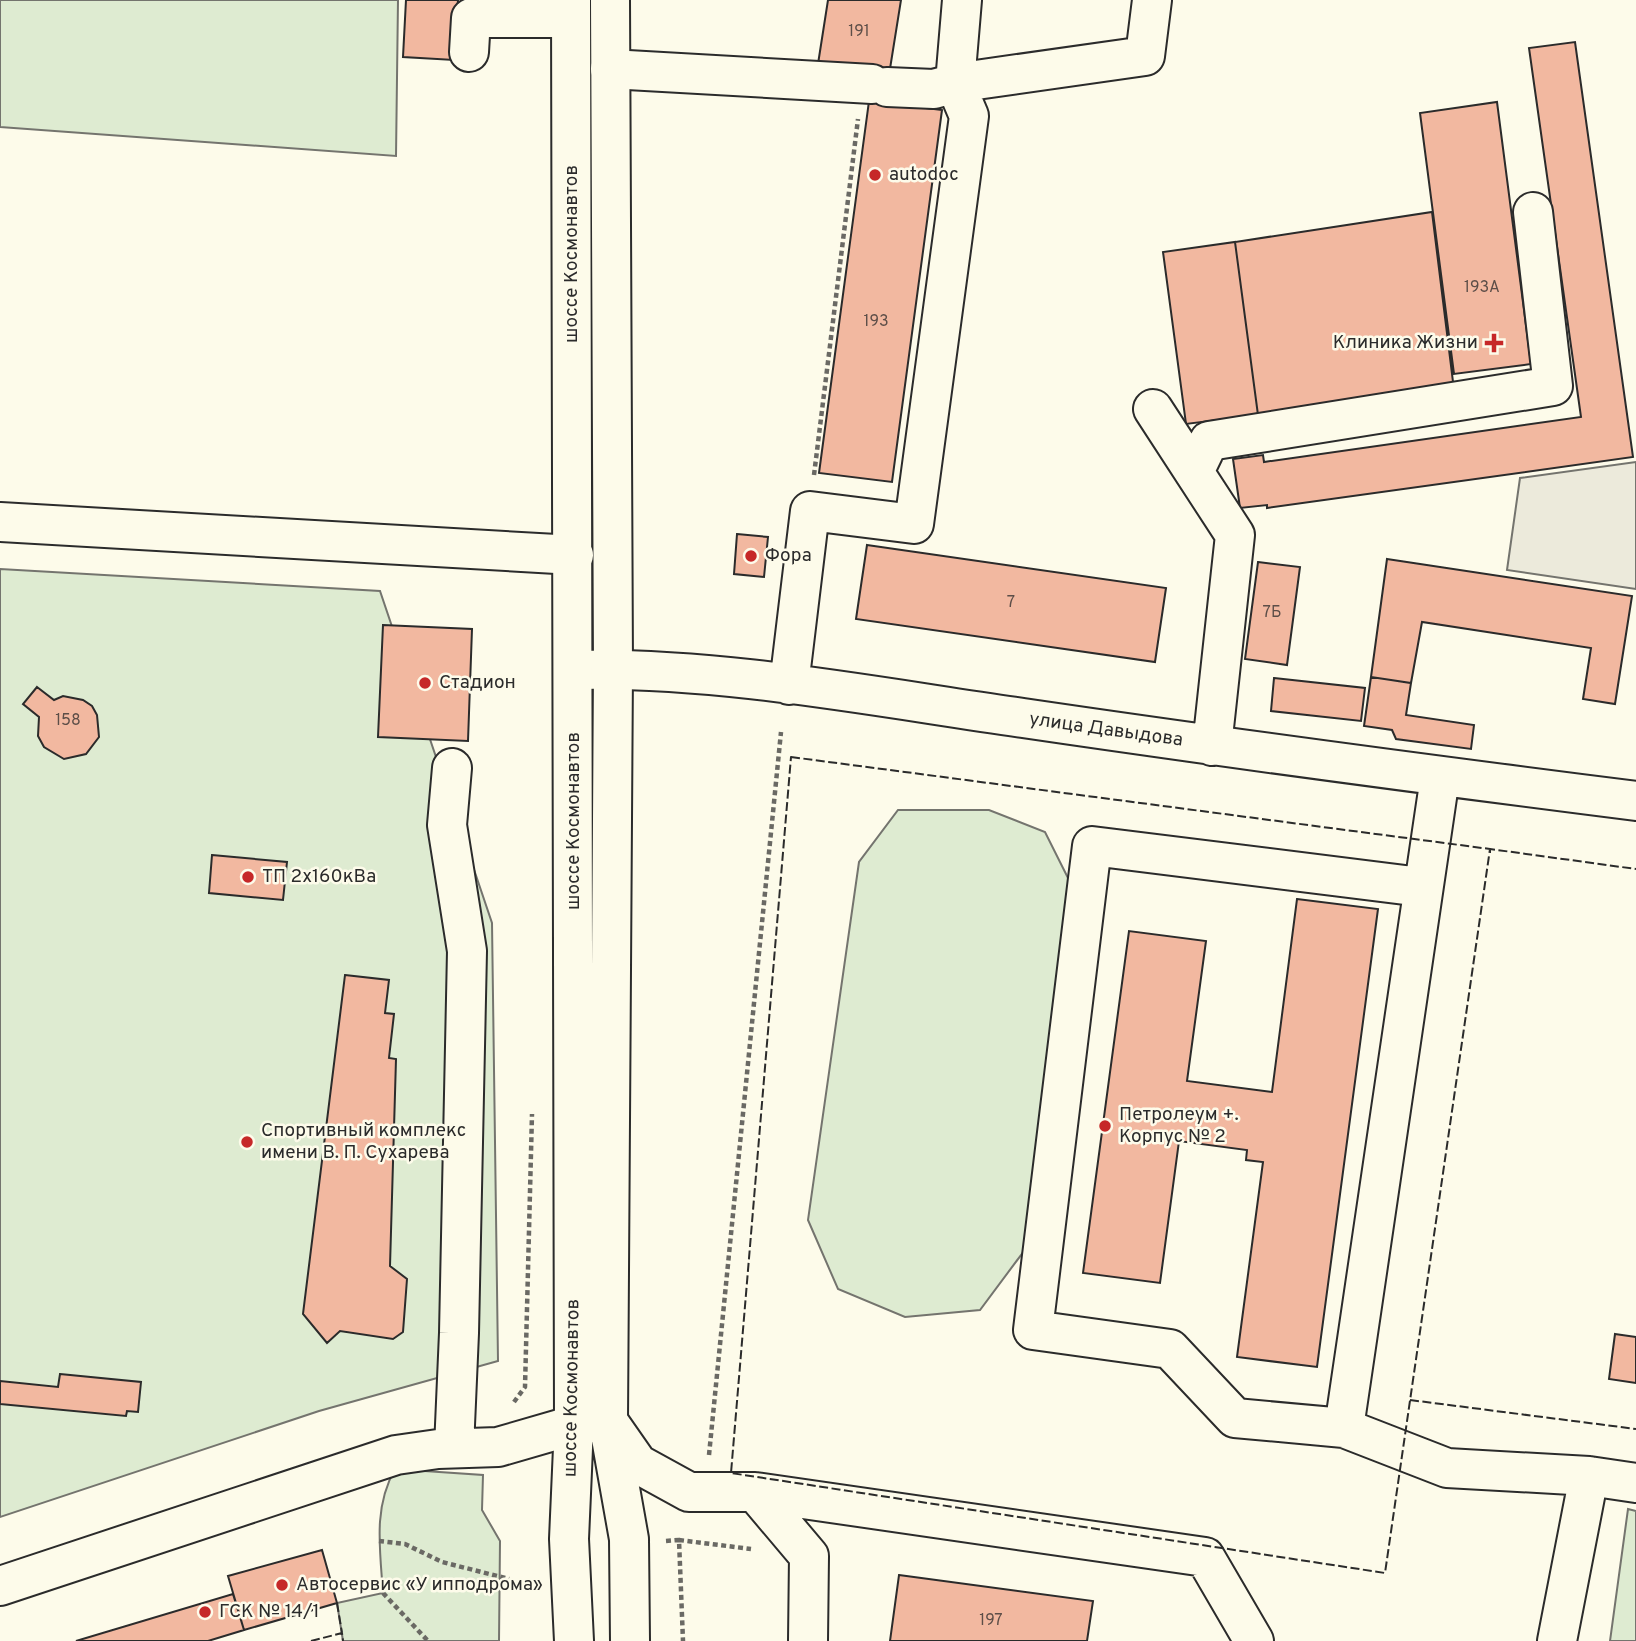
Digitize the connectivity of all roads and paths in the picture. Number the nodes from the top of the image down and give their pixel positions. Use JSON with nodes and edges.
{"nodes":[{"id":1,"x":610,"y":0,"type":"edge"},
{"id":2,"x":962,"y":0,"type":"edge"},
{"id":3,"x":1152,"y":0,"type":"edge"},
{"id":4,"x":571,"y":9,"type":"edge"},
{"id":5,"x":468,"y":52,"type":"dead end"},
{"id":6,"x":610,"y":69,"type":"junction"},
{"id":7,"x":954,"y":83,"type":"junction"},
{"id":8,"x":874,"y":84,"type":"junction"},
{"id":9,"x":1533,"y":212,"type":"dead end"},
{"id":10,"x":1153,"y":409,"type":"dead end"},
{"id":11,"x":1194,"y":472,"type":"junction"},
{"id":12,"x":810,"y":511,"type":"junction"},
{"id":13,"x":0,"y":522,"type":"edge"},
{"id":14,"x":574,"y":555,"type":"junction"},
{"id":15,"x":614,"y":669,"type":"junction"},
{"id":16,"x":574,"y":670,"type":"junction"},
{"id":17,"x":789,"y":684,"type":"junction"},
{"id":18,"x":781,"y":732,"type":"dead end"},
{"id":19,"x":1212,"y":746,"type":"junction"},
{"id":20,"x":452,"y":768,"type":"dead end"},
{"id":21,"x":1440,"y":777,"type":"junction"},
{"id":22,"x":1636,"y":799,"type":"edge"},
{"id":23,"x":1421,"y":887,"type":"junction"},
{"id":24,"x":591,"y":1423,"type":"junction"},
{"id":25,"x":1343,"y":1428,"type":"junction"},
{"id":26,"x":454,"y":1448,"type":"junction"},
{"id":27,"x":1589,"y":1476,"type":"junction"},
{"id":28,"x":1636,"y":1483,"type":"edge"},
{"id":29,"x":755,"y":1492,"type":"junction"},
{"id":30,"x":705,"y":1493,"type":"junction"},
{"id":31,"x":379,"y":1541,"type":"dead end"},
{"id":32,"x":664,"y":1541,"type":"dead end"},
{"id":33,"x":509,"y":1579,"type":"dead end"},
{"id":34,"x":0,"y":1586,"type":"edge"},
{"id":35,"x":383,"y":1593,"type":"dead end"},
{"id":36,"x":428,"y":1641,"type":"edge"},
{"id":37,"x":574,"y":1641,"type":"edge"},
{"id":38,"x":630,"y":1641,"type":"edge"},
{"id":39,"x":683,"y":1641,"type":"edge"},
{"id":40,"x":808,"y":1641,"type":"edge"},
{"id":41,"x":1254,"y":1641,"type":"edge"},
{"id":42,"x":1557,"y":1641,"type":"edge"}],
"edges":[{"from":1,"to":6,"type":"main road","name":"шоссе Космонавтов"},
{"from":2,"to":7,"type":"main road"},
{"from":3,"to":7,"type":"main road"},
{"from":4,"to":5,"type":"main road"},
{"from":4,"to":14,"type":"main road","name":"шоссе Космонавтов"},
{"from":6,"to":8,"type":"main road"},
{"from":6,"to":15,"type":"main road","name":"шоссе Космонавтов"},
{"from":7,"to":8,"type":"main road"},
{"from":7,"to":12,"type":"main road"},
{"from":8,"to":12,"type":"path"},
{"from":9,"to":11,"type":"main road"},
{"from":10,"to":11,"type":"main road"},
{"from":11,"to":19,"type":"main road"},
{"from":12,"to":17,"type":"main road"},
{"from":13,"to":14,"type":"main road"},
{"from":14,"to":16,"type":"main road","name":"шоссе Космонавтов"},
{"from":15,"to":16,"type":"main road","name":"улица Давыдова"},
{"from":15,"to":17,"type":"main road","name":"улица Давыдова"},
{"from":15,"to":24,"type":"main road","name":"шоссе Космонавтов"},
{"from":16,"to":24,"type":"main road","name":"шоссе Космонавтов"},
{"from":17,"to":19,"type":"main road","name":"улица Давыдова"},
{"from":18,"to":30,"type":"path"},
{"from":19,"to":21,"type":"main road","name":"улица Давыдова"},
{"from":20,"to":26,"type":"main road"},
{"from":21,"to":22,"type":"main road","name":"улица Давыдова"},
{"from":21,"to":23,"type":"main road"},
{"from":23,"to":25,"type":"main road"},
{"from":23,"to":25,"type":"main road"},
{"from":24,"to":26,"type":"main road"},
{"from":24,"to":30,"type":"main road","name":"шоссе Космонавтов"},
{"from":24,"to":37,"type":"main road","name":"шоссе Космонавтов"},
{"from":24,"to":38,"type":"main road","name":"шоссе Космонавтов"},
{"from":25,"to":27,"type":"main road"},
{"from":26,"to":34,"type":"main road"},
{"from":27,"to":28,"type":"main road"},
{"from":27,"to":42,"type":"main road"},
{"from":29,"to":30,"type":"main road","name":"шоссе Космонавтов"},
{"from":29,"to":40,"type":"main road"},
{"from":29,"to":41,"type":"main road","name":"шоссе Космонавтов"},
{"from":31,"to":33,"type":"path"},
{"from":32,"to":39,"type":"path"},
{"from":35,"to":36,"type":"path"}]}
